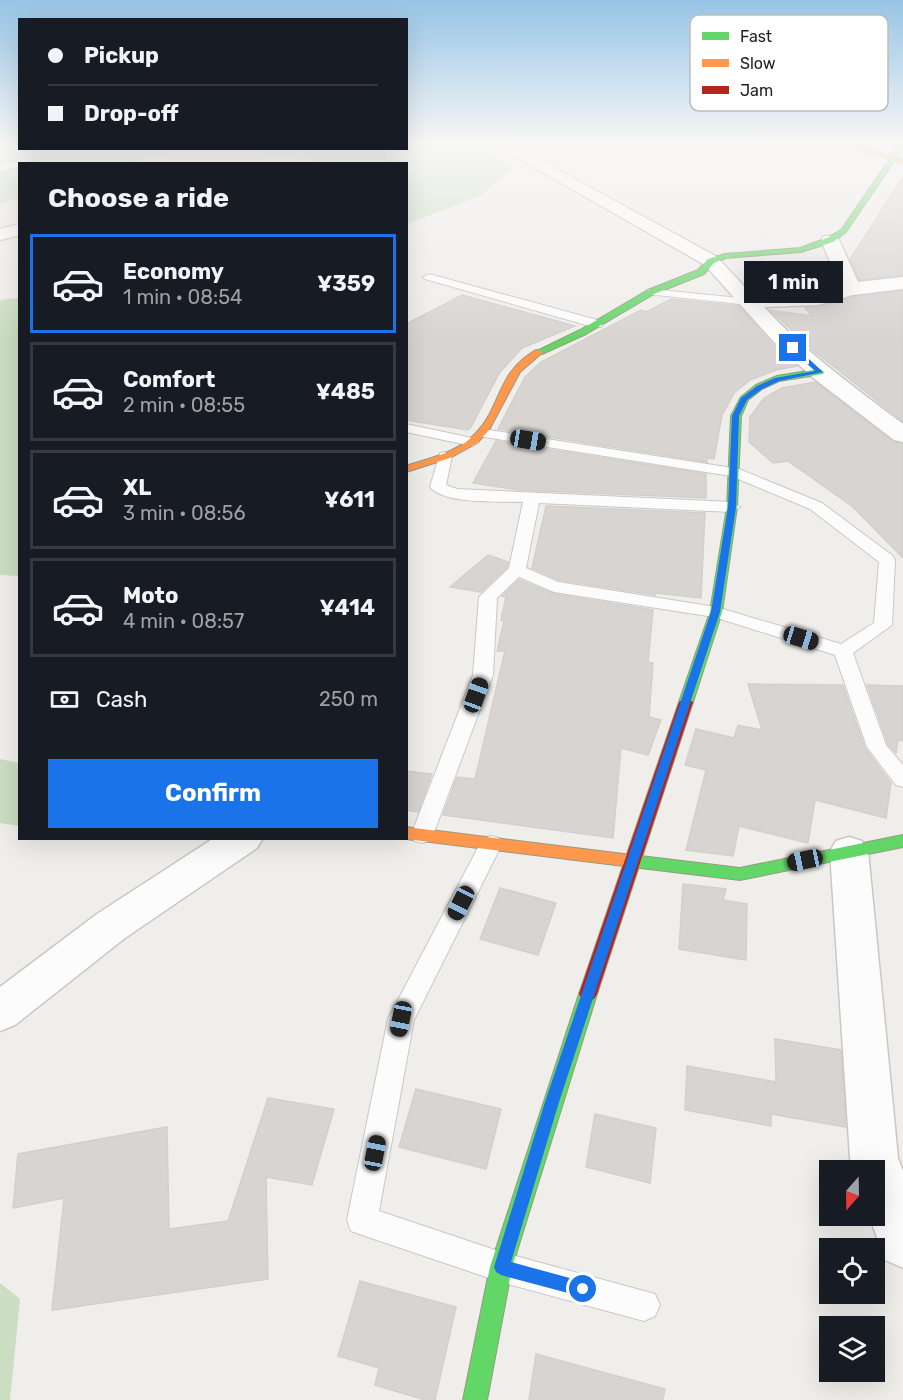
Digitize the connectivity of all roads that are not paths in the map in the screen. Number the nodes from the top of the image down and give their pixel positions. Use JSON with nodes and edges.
{"nodes":[{"id":1,"x":618,"y":209,"type":"edge"},
{"id":2,"x":861,"y":209,"type":"edge"},
{"id":3,"x":18,"y":230,"type":"edge"},
{"id":4,"x":0,"y":235,"type":"edge"},
{"id":5,"x":830,"y":240,"type":"junction"},
{"id":6,"x":711,"y":261,"type":"junction"},
{"id":7,"x":429,"y":277,"type":"dead end"},
{"id":8,"x":903,"y":283,"type":"edge"},
{"id":9,"x":851,"y":289,"type":"junction"},
{"id":10,"x":651,"y":292,"type":"junction"},
{"id":11,"x":748,"y":302,"type":"junction"},
{"id":12,"x":597,"y":324,"type":"junction"},
{"id":13,"x":820,"y":372,"type":"junction"},
{"id":14,"x":408,"y":428,"type":"edge"},
{"id":15,"x":903,"y":435,"type":"edge"},
{"id":16,"x":478,"y":437,"type":"junction"},
{"id":17,"x":445,"y":456,"type":"junction"},
{"id":18,"x":408,"y":468,"type":"edge"},
{"id":19,"x":734,"y":472,"type":"junction"},
{"id":20,"x":532,"y":498,"type":"junction"},
{"id":21,"x":732,"y":507,"type":"junction"},
{"id":22,"x":518,"y":570,"type":"junction"},
{"id":23,"x":716,"y":612,"type":"junction"},
{"id":24,"x":843,"y":651,"type":"junction"},
{"id":25,"x":903,"y":780,"type":"edge"},
{"id":26,"x":415,"y":835,"type":"edge"},
{"id":27,"x":241,"y":840,"type":"edge"},
{"id":28,"x":903,"y":841,"type":"edge"},
{"id":29,"x":491,"y":844,"type":"junction"},
{"id":30,"x":849,"y":851,"type":"junction"},
{"id":31,"x":634,"y":862,"type":"junction"},
{"id":32,"x":0,"y":1012,"type":"edge"},
{"id":33,"x":903,"y":1242,"type":"edge"},
{"id":34,"x":501,"y":1267,"type":"junction"},
{"id":35,"x":644,"y":1305,"type":"dead end"},
{"id":36,"x":475,"y":1400,"type":"edge"}],
"edges":[{"from":1,"to":6,"type":"street"},
{"from":2,"to":5,"type":"main road"},
{"from":3,"to":4,"type":"street"},
{"from":5,"to":6,"type":"main road"},
{"from":5,"to":9,"type":"street"},
{"from":6,"to":10,"type":"main road"},
{"from":6,"to":11,"type":"street"},
{"from":7,"to":12,"type":"lane"},
{"from":8,"to":9,"type":"street"},
{"from":9,"to":11,"type":"street"},
{"from":10,"to":11,"type":"lane"},
{"from":10,"to":12,"type":"main road"},
{"from":11,"to":13,"type":"street"},
{"from":12,"to":16,"type":"main road"},
{"from":13,"to":15,"type":"street"},
{"from":13,"to":19,"type":"main road"},
{"from":14,"to":16,"type":"lane"},
{"from":16,"to":17,"type":"main road"},
{"from":16,"to":19,"type":"lane"},
{"from":17,"to":18,"type":"main road"},
{"from":17,"to":20,"type":"lane"},
{"from":19,"to":21,"type":"main road"},
{"from":19,"to":24,"type":"lane"},
{"from":20,"to":21,"type":"lane"},
{"from":20,"to":22,"type":"lane"},
{"from":21,"to":23,"type":"main road"},
{"from":22,"to":23,"type":"lane"},
{"from":22,"to":26,"type":"lane"},
{"from":23,"to":24,"type":"lane"},
{"from":23,"to":31,"type":"main road"},
{"from":24,"to":25,"type":"lane"},
{"from":26,"to":29,"type":"main road"},
{"from":27,"to":32,"type":"street"},
{"from":28,"to":30,"type":"main road"},
{"from":29,"to":31,"type":"main road"},
{"from":29,"to":34,"type":"lane"},
{"from":30,"to":31,"type":"main road"},
{"from":30,"to":33,"type":"street"},
{"from":31,"to":34,"type":"main road"},
{"from":34,"to":35,"type":"lane"},
{"from":34,"to":36,"type":"main road"}]}
